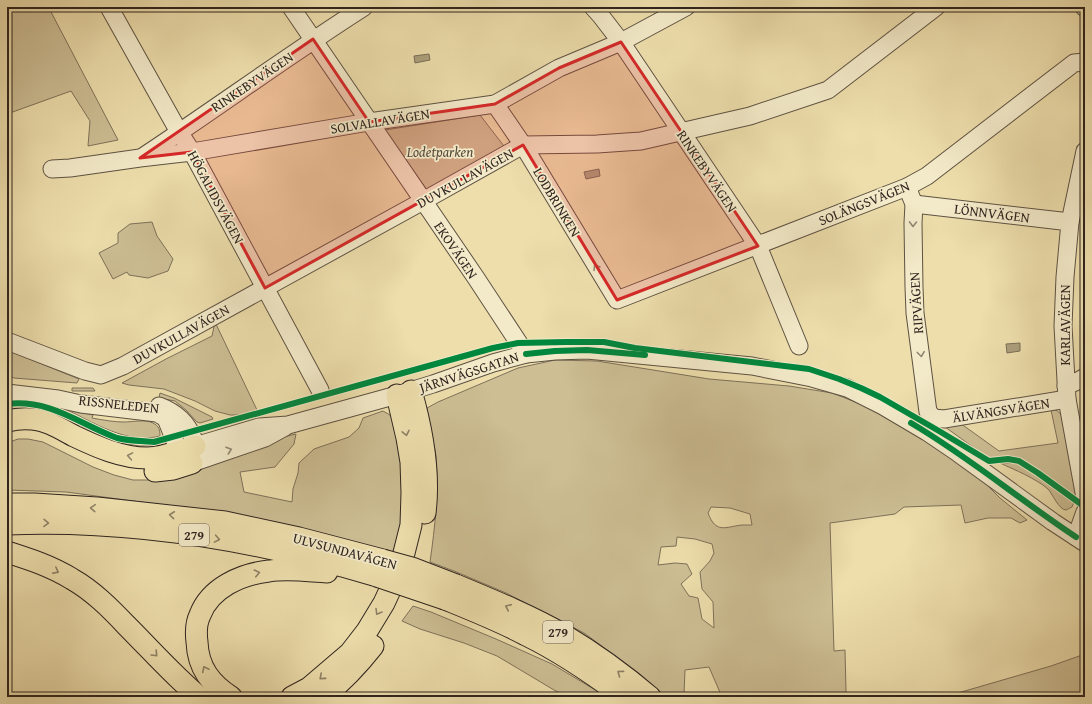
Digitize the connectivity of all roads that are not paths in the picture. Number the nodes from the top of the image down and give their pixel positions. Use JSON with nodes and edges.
{"nodes":[{"id":1,"x":109,"y":7,"type":"edge"},
{"id":2,"x":291,"y":7,"type":"edge"},
{"id":3,"x":364,"y":7,"type":"edge"},
{"id":4,"x":593,"y":7,"type":"edge"},
{"id":5,"x":686,"y":7,"type":"edge"},
{"id":6,"x":936,"y":7,"type":"edge"},
{"id":7,"x":313,"y":40,"type":"junction"},
{"id":8,"x":621,"y":42,"type":"junction"},
{"id":9,"x":1085,"y":62,"type":"edge"},
{"id":10,"x":495,"y":104,"type":"junction"},
{"id":11,"x":369,"y":122,"type":"junction"},
{"id":12,"x":680,"y":131,"type":"junction"},
{"id":13,"x":179,"y":132,"type":"junction"},
{"id":14,"x":523,"y":146,"type":"junction"},
{"id":15,"x":1085,"y":151,"type":"edge"},
{"id":16,"x":192,"y":152,"type":"junction"},
{"id":17,"x":140,"y":158,"type":"junction"},
{"id":18,"x":52,"y":169,"type":"dead end"},
{"id":19,"x":907,"y":187,"type":"junction"},
{"id":20,"x":1080,"y":196,"type":"edge"},
{"id":21,"x":423,"y":201,"type":"junction"},
{"id":22,"x":914,"y":204,"type":"junction"},
{"id":23,"x":1070,"y":222,"type":"junction"},
{"id":24,"x":758,"y":246,"type":"junction"},
{"id":25,"x":265,"y":288,"type":"junction"},
{"id":26,"x":617,"y":300,"type":"joint"},
{"id":27,"x":7,"y":341,"type":"edge"},
{"id":28,"x":799,"y":346,"type":"dead end"},
{"id":29,"x":526,"y":354,"type":"junction"},
{"id":30,"x":1085,"y":377,"type":"edge"},
{"id":31,"x":320,"y":390,"type":"dead end"},
{"id":32,"x":7,"y":393,"type":"edge"},
{"id":33,"x":404,"y":393,"type":"junction"},
{"id":34,"x":1067,"y":393,"type":"junction"},
{"id":35,"x":934,"y":418,"type":"joint"},
{"id":36,"x":7,"y":421,"type":"edge"},
{"id":37,"x":7,"y":433,"type":"edge"},
{"id":38,"x":189,"y":453,"type":"junction"},
{"id":39,"x":7,"y":496,"type":"edge"},
{"id":40,"x":1085,"y":498,"type":"edge"},
{"id":41,"x":7,"y":504,"type":"edge"},
{"id":42,"x":34,"y":504,"type":"junction"},
{"id":43,"x":1085,"y":512,"type":"edge"},
{"id":44,"x":7,"y":524,"type":"edge"},
{"id":45,"x":1080,"y":540,"type":"edge"},
{"id":46,"x":7,"y":552,"type":"edge"},
{"id":47,"x":380,"y":568,"type":"junction"},
{"id":48,"x":450,"y":592,"type":"junction"},
{"id":49,"x":199,"y":697,"type":"edge"},
{"id":50,"x":231,"y":697,"type":"edge"},
{"id":51,"x":292,"y":697,"type":"edge"},
{"id":52,"x":323,"y":697,"type":"edge"},
{"id":53,"x":624,"y":697,"type":"edge"},
{"id":54,"x":650,"y":697,"type":"edge"}],
"edges":[{"from":1,"to":13,"type":"street","name":"HÖGALIDSVÄGEN"},
{"from":2,"to":7,"type":"street","name":"EKOVÄGEN"},
{"from":3,"to":7,"type":"street","name":"RINKEBYVÄGEN"},
{"from":4,"to":8,"type":"street","name":"RINKEBYVÄGEN"},
{"from":5,"to":8,"type":"street","name":"SOLVALLAVÄGEN"},
{"from":6,"to":12,"type":"street","name":"DUVKULLAVÄGEN"},
{"from":7,"to":11,"type":"street","name":"EKOVÄGEN"},
{"from":7,"to":13,"type":"street","name":"RINKEBYVÄGEN"},
{"from":8,"to":10,"type":"street","name":"SOLVALLAVÄGEN"},
{"from":8,"to":12,"type":"street","name":"RINKEBYVÄGEN"},
{"from":9,"to":19,"type":"street","name":"SOLÄNGSVÄGEN"},
{"from":10,"to":11,"type":"street","name":"SOLVALLAVÄGEN"},
{"from":10,"to":14,"type":"street","name":"LODBRINKEN"},
{"from":11,"to":16,"type":"street","name":"SOLVALLAVÄGEN"},
{"from":11,"to":21,"type":"street","name":"EKOVÄGEN"},
{"from":12,"to":14,"type":"street","name":"DUVKULLAVÄGEN"},
{"from":12,"to":24,"type":"street","name":"RINKEBYVÄGEN"},
{"from":13,"to":16,"type":"street","name":"HÖGALIDSVÄGEN"},
{"from":13,"to":17,"type":"street","name":"RINKEBYVÄGEN"},
{"from":14,"to":21,"type":"street","name":"DUVKULLAVÄGEN"},
{"from":26,"to":14,"type":"street","name":"LODBRINKEN","one_way":true},
{"from":15,"to":20,"type":"street","name":"KARLAVÄGEN"},
{"from":16,"to":17,"type":"street","name":"SOLVALLAVÄGEN"},
{"from":16,"to":25,"type":"street","name":"HÖGALIDSVÄGEN"},
{"from":17,"to":18,"type":"street","name":"SOLVALLAVÄGEN"},
{"from":19,"to":22,"type":"street","name":"RIPVÄGEN"},
{"from":19,"to":24,"type":"street","name":"SOLÄNGSVÄGEN"},
{"from":20,"to":23,"type":"street","name":"KARLAVÄGEN"},
{"from":21,"to":25,"type":"street","name":"DUVKULLAVÄGEN"},
{"from":21,"to":29,"type":"street","name":"EKOVÄGEN"},
{"from":22,"to":23,"type":"street","name":"LÖNNVÄGEN"},
{"from":22,"to":35,"type":"street","name":"RIPVÄGEN","one_way":true},
{"from":23,"to":34,"type":"street","name":"KARLAVÄGEN"},
{"from":24,"to":26,"type":"street","name":"SOLÄNGSVÄGEN"},
{"from":24,"to":28,"type":"street","name":"RINKEBYVÄGEN"},
{"from":25,"to":27,"type":"street","name":"DUVKULLAVÄGEN"},
{"from":25,"to":31,"type":"street","name":"HÖGALIDSVÄGEN"},
{"from":29,"to":33,"type":"street","name":"JÄRNVÄGSGATAN"},
{"from":29,"to":45,"type":"street","name":"JÄRNVÄGSGATAN"},
{"from":30,"to":34,"type":"street","name":"ÄLVÄNGSVÄGEN"},
{"from":32,"to":38,"type":"street","name":"RISSNELEDEN"},
{"from":33,"to":38,"type":"street","name":"JÄRNVÄGSGATAN"},
{"from":33,"to":51,"type":"main road","one_way":true},
{"from":33,"to":52,"type":"main road"},
{"from":34,"to":35,"type":"street","name":"ÄLVÄNGSVÄGEN"},
{"from":34,"to":40,"type":"street","name":"KARLAVÄGEN"},
{"from":38,"to":36,"type":"main road","one_way":true},
{"from":37,"to":38,"type":"main road"},
{"from":39,"to":42,"type":"main road"},
{"from":41,"to":42,"type":"main road","name":"ULVSUNDAVÄGEN","number":"279"},
{"from":47,"to":42,"type":"main road","name":"ULVSUNDAVÄGEN","number":"279","one_way":true},
{"from":43,"to":45,"type":"street"},
{"from":44,"to":47,"type":"main road","name":"ULVSUNDAVÄGEN","number":"279","one_way":true},
{"from":46,"to":49,"type":"main road","one_way":true},
{"from":47,"to":48,"type":"main road","name":"ULVSUNDAVÄGEN","number":"279","bridge":true},
{"from":50,"to":47,"type":"main road","one_way":true},
{"from":48,"to":53,"type":"main road","name":"ULVSUNDAVÄGEN","number":"279"},
{"from":54,"to":48,"type":"main road","name":"ULVSUNDAVÄGEN","number":"279","one_way":true}]}
